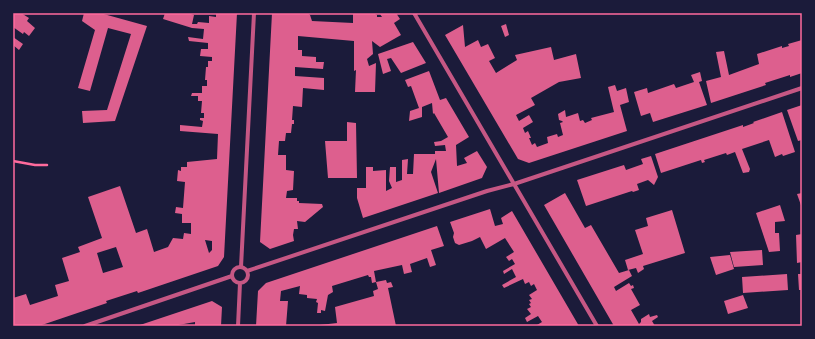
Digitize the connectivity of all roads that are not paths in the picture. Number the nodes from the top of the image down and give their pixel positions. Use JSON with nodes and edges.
{"nodes":[{"id":1,"x":254,"y":13,"type":"edge"},
{"id":2,"x":414,"y":13,"type":"edge"},
{"id":3,"x":420,"y":13,"type":"edge"},
{"id":4,"x":419,"y":21,"type":"junction"},
{"id":5,"x":802,"y":88,"type":"edge"},
{"id":6,"x":514,"y":184,"type":"junction"},
{"id":7,"x":241,"y":267,"type":"junction"},
{"id":8,"x":248,"y":271,"type":"junction"},
{"id":9,"x":232,"y":276,"type":"junction"},
{"id":10,"x":240,"y":283,"type":"junction"},
{"id":11,"x":85,"y":326,"type":"edge"},
{"id":12,"x":238,"y":326,"type":"edge"},
{"id":13,"x":597,"y":326,"type":"edge"}],
"edges":[{"from":1,"to":7,"type":"street"},
{"from":2,"to":4,"type":"street"},
{"from":3,"to":4,"type":"street"},
{"from":4,"to":6,"type":"street"},
{"from":5,"to":6,"type":"street"},
{"from":6,"to":8,"type":"street"},
{"from":6,"to":13,"type":"street"},
{"from":7,"to":8,"type":"street"},
{"from":7,"to":9,"type":"street"},
{"from":8,"to":10,"type":"street"},
{"from":9,"to":10,"type":"street"},
{"from":9,"to":11,"type":"street"},
{"from":10,"to":12,"type":"street"}]}
